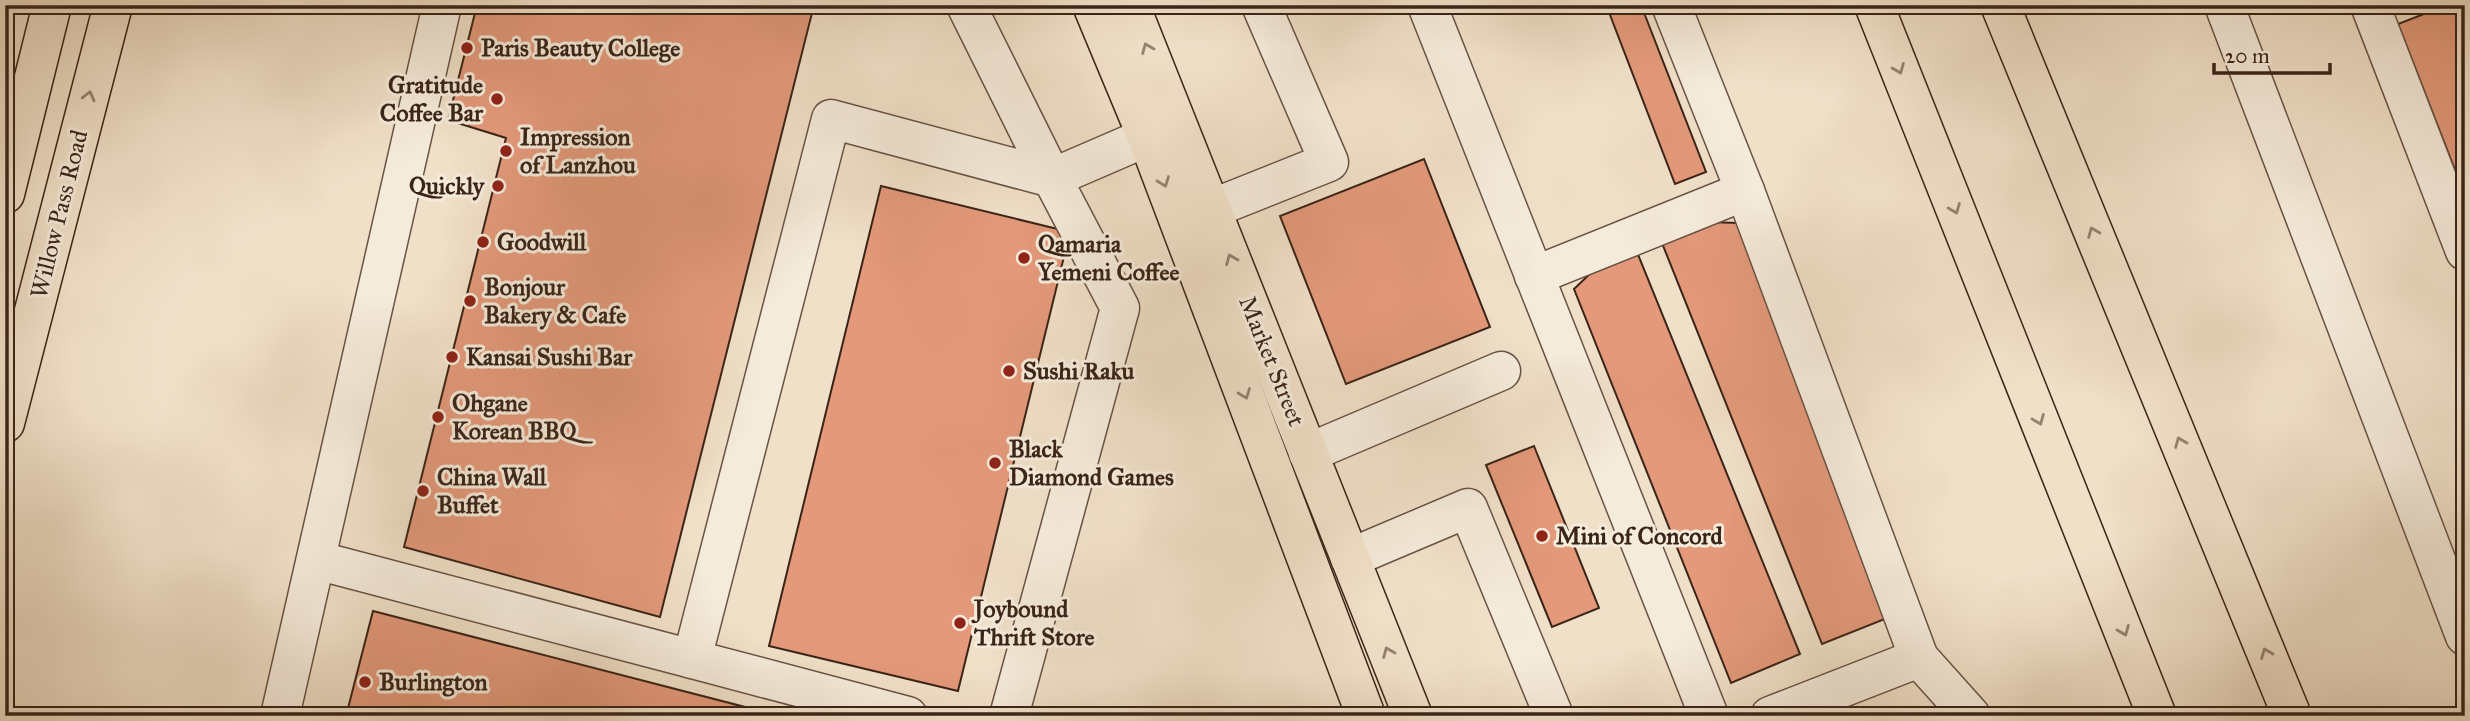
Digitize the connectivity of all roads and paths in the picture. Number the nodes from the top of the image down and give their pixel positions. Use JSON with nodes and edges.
{"nodes":[{"id":1,"x":52,"y":5,"type":"edge"},
{"id":2,"x":113,"y":5,"type":"edge"},
{"id":3,"x":443,"y":5,"type":"edge"},
{"id":4,"x":967,"y":5,"type":"edge"},
{"id":5,"x":1092,"y":5,"type":"edge"},
{"id":6,"x":1130,"y":5,"type":"edge"},
{"id":7,"x":1261,"y":5,"type":"edge"},
{"id":8,"x":1427,"y":5,"type":"edge"},
{"id":9,"x":1671,"y":5,"type":"edge"},
{"id":10,"x":1874,"y":5,"type":"edge"},
{"id":11,"x":2000,"y":5,"type":"edge"},
{"id":12,"x":2224,"y":5,"type":"edge"},
{"id":13,"x":2370,"y":5,"type":"edge"},
{"id":14,"x":1147,"y":136,"type":"junction"},
{"id":15,"x":1052,"y":178,"type":"junction"},
{"id":16,"x":1745,"y":191,"type":"junction"},
{"id":17,"x":5,"y":194,"type":"edge"},
{"id":18,"x":1211,"y":209,"type":"junction"},
{"id":19,"x":2465,"y":251,"type":"edge"},
{"id":20,"x":1534,"y":276,"type":"junction"},
{"id":21,"x":5,"y":320,"type":"edge"},
{"id":22,"x":5,"y":344,"type":"edge"},
{"id":23,"x":1501,"y":371,"type":"dead end"},
{"id":24,"x":5,"y":423,"type":"edge"},
{"id":25,"x":1308,"y":453,"type":"junction"},
{"id":26,"x":1350,"y":558,"type":"junction"},
{"id":27,"x":316,"y":560,"type":"junction"},
{"id":28,"x":2465,"y":636,"type":"edge"},
{"id":29,"x":1919,"y":658,"type":"junction"},
{"id":30,"x":692,"y":659,"type":"junction"},
{"id":31,"x":280,"y":716,"type":"edge"},
{"id":32,"x":908,"y":716,"type":"edge"},
{"id":33,"x":1009,"y":716,"type":"edge"},
{"id":34,"x":1366,"y":716,"type":"edge"},
{"id":35,"x":1413,"y":716,"type":"edge"},
{"id":36,"x":1554,"y":716,"type":"edge"},
{"id":37,"x":1709,"y":716,"type":"edge"},
{"id":38,"x":1770,"y":716,"type":"edge"},
{"id":39,"x":1971,"y":716,"type":"edge"},
{"id":40,"x":2157,"y":716,"type":"edge"},
{"id":41,"x":2292,"y":716,"type":"edge"}],
"edges":[{"from":1,"to":17,"type":"main road"},
{"from":24,"to":2,"type":"main road","name":"Willow Pass Road","one_way":true},
{"from":3,"to":27,"type":"lane"},
{"from":4,"to":15,"type":"lane"},
{"from":5,"to":14,"type":"main road","name":"Market Street"},
{"from":18,"to":6,"type":"main road","name":"Market Street","one_way":true},
{"from":7,"to":18,"type":"lane"},
{"from":8,"to":20,"type":"lane"},
{"from":9,"to":16,"type":"lane"},
{"from":10,"to":40,"type":"main road","one_way":true},
{"from":41,"to":11,"type":"main road","one_way":true},
{"from":12,"to":28,"type":"lane"},
{"from":13,"to":19,"type":"lane"},
{"from":14,"to":15,"type":"lane"},
{"from":14,"to":34,"type":"main road","name":"Market Street","one_way":true},
{"from":15,"to":30,"type":"lane"},
{"from":15,"to":33,"type":"lane"},
{"from":16,"to":20,"type":"lane"},
{"from":16,"to":29,"type":"lane"},
{"from":25,"to":18,"type":"main road","name":"Market Street","one_way":true},
{"from":20,"to":37,"type":"lane"},
{"from":21,"to":22,"type":"main road"},
{"from":23,"to":25,"type":"lane"},
{"from":25,"to":26,"type":"main road","name":"Market Street"},
{"from":35,"to":26,"type":"main road","name":"Market Street","one_way":true},
{"from":26,"to":36,"type":"lane"},
{"from":27,"to":30,"type":"lane"},
{"from":27,"to":31,"type":"lane"},
{"from":29,"to":38,"type":"lane"},
{"from":29,"to":39,"type":"lane"},
{"from":30,"to":32,"type":"lane"}]}
